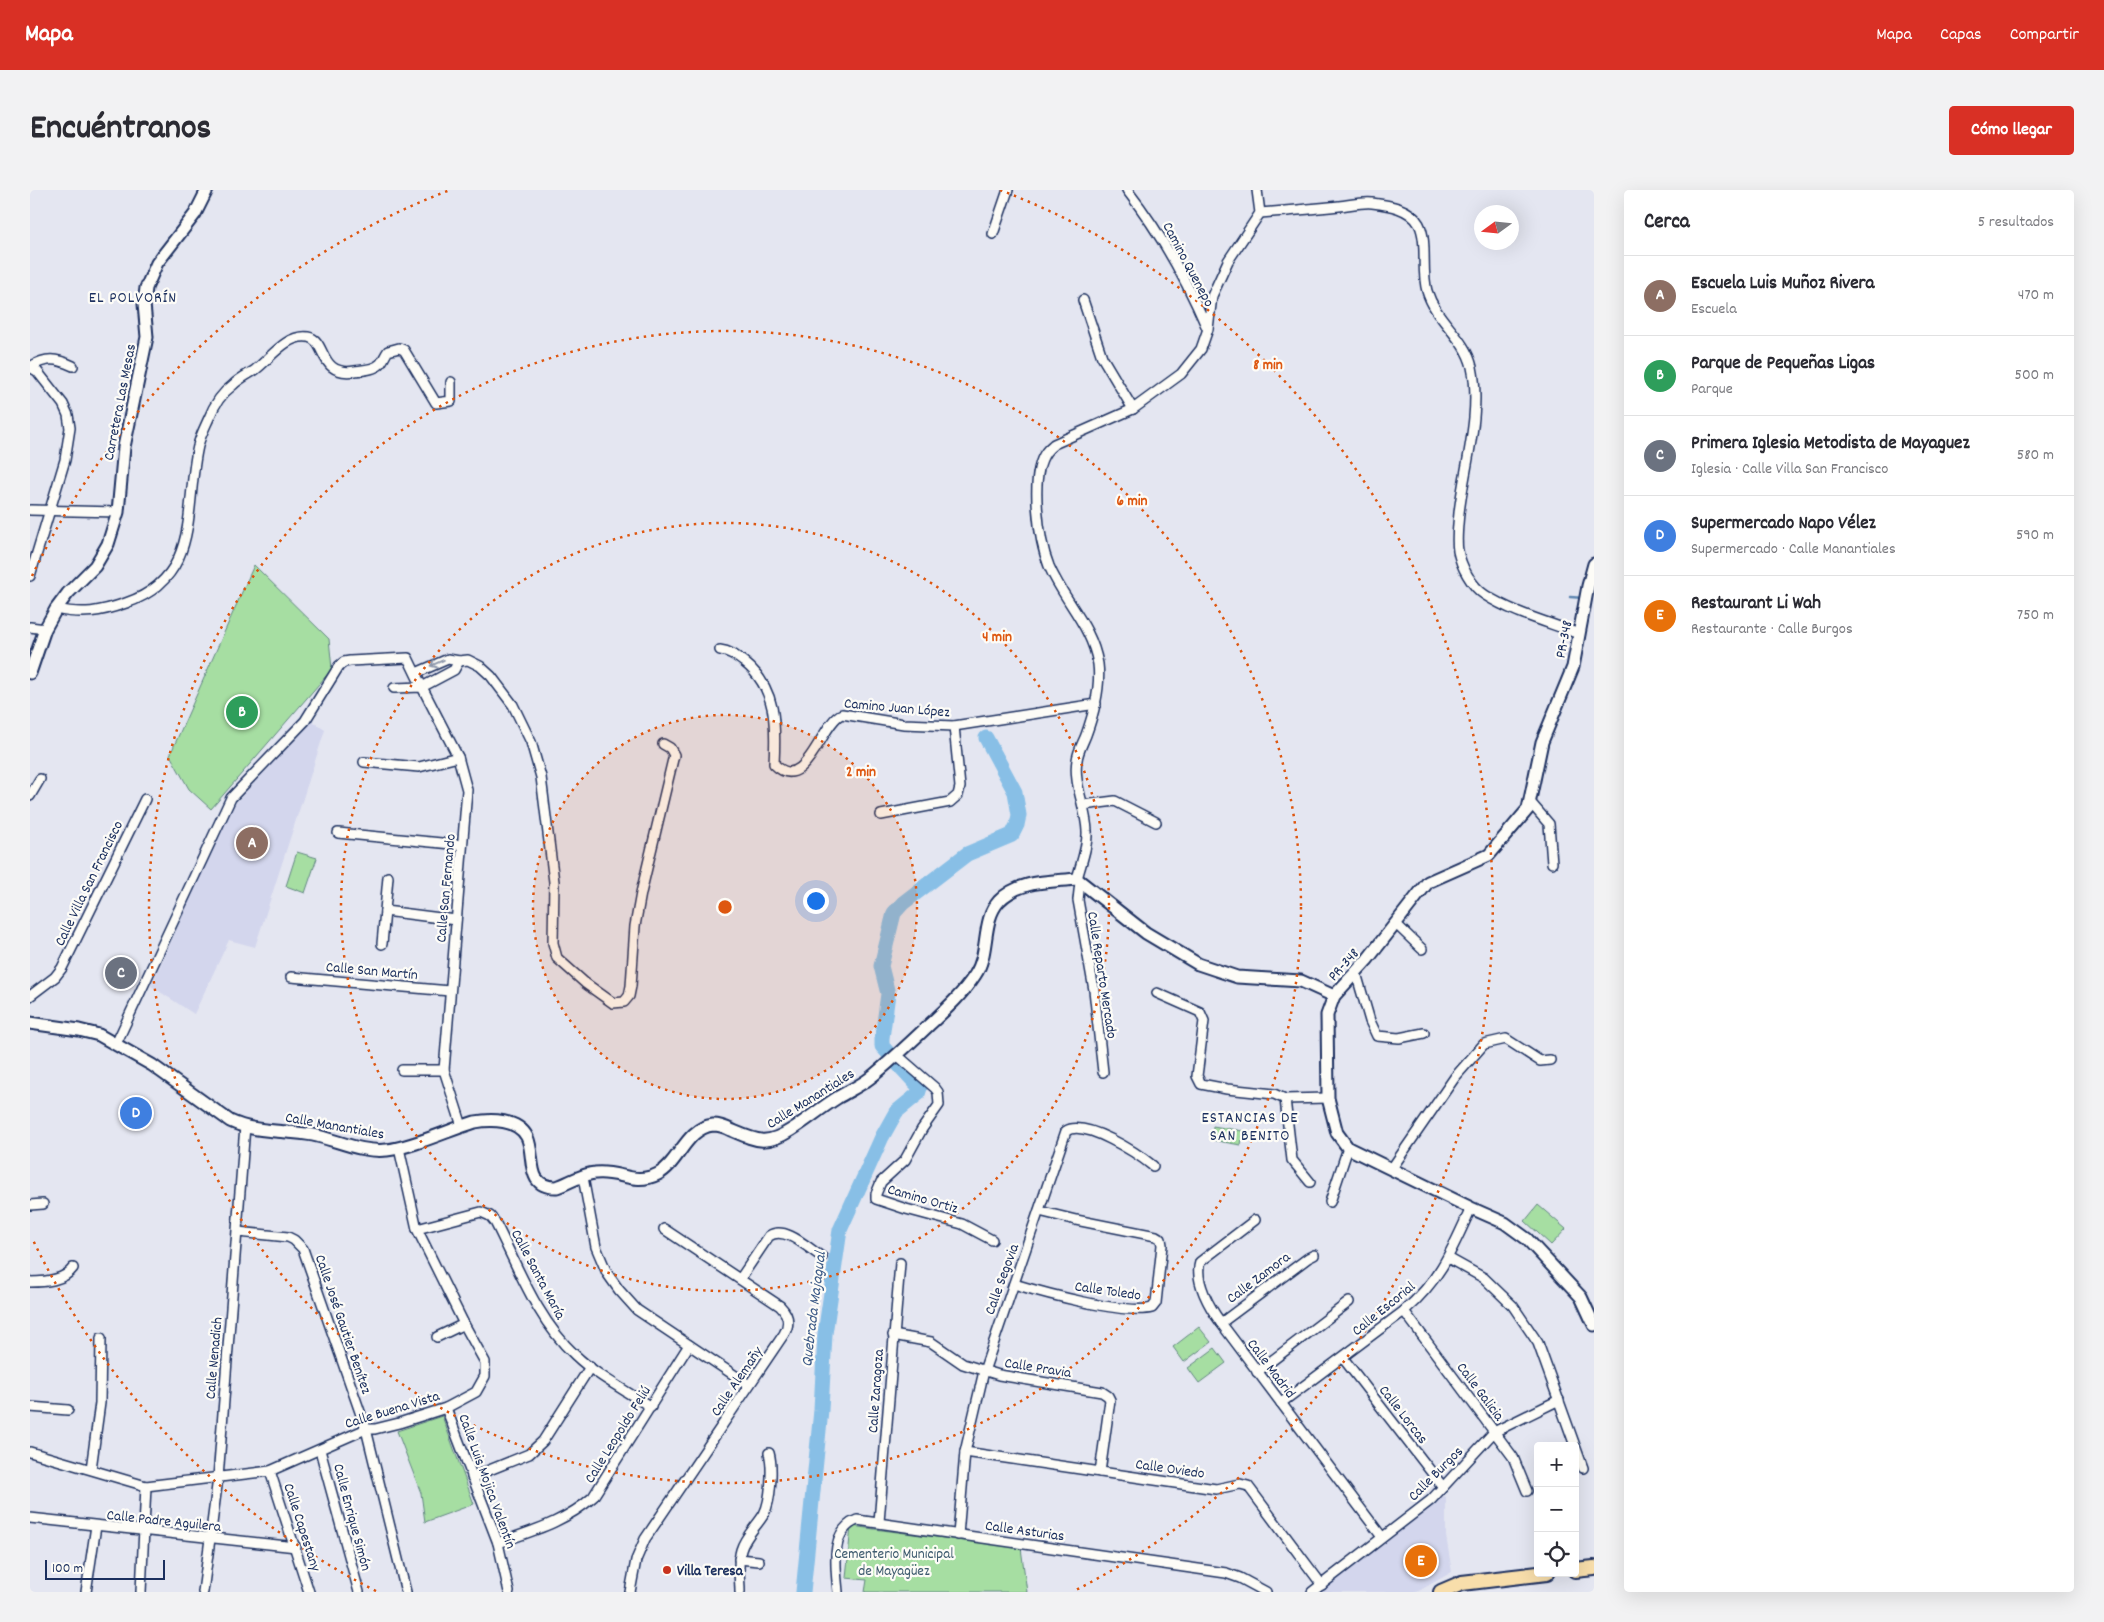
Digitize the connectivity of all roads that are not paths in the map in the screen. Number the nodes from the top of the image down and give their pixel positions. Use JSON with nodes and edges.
{"nodes":[{"id":1,"x":207,"y":190,"type":"edge"},
{"id":2,"x":1008,"y":190,"type":"edge"},
{"id":3,"x":1127,"y":190,"type":"edge"},
{"id":4,"x":1257,"y":190,"type":"edge"},
{"id":5,"x":1260,"y":213,"type":"junction"},
{"id":6,"x":994,"y":234,"type":"dead end"},
{"id":7,"x":1083,"y":300,"type":"dead end"},
{"id":8,"x":1208,"y":329,"type":"junction"},
{"id":9,"x":73,"y":366,"type":"dead end"},
{"id":10,"x":30,"y":367,"type":"edge"},
{"id":11,"x":451,"y":382,"type":"dead end"},
{"id":12,"x":1133,"y":409,"type":"junction"},
{"id":13,"x":50,"y":509,"type":"junction"},
{"id":14,"x":30,"y":510,"type":"edge"},
{"id":15,"x":118,"y":512,"type":"junction"},
{"id":16,"x":1594,"y":564,"type":"edge"},
{"id":17,"x":30,"y":576,"type":"edge"},
{"id":18,"x":56,"y":609,"type":"junction"},
{"id":19,"x":30,"y":627,"type":"edge"},
{"id":20,"x":46,"y":629,"type":"junction"},
{"id":21,"x":1579,"y":634,"type":"junction"},
{"id":22,"x":720,"y":650,"type":"dead end"},
{"id":23,"x":459,"y":661,"type":"junction"},
{"id":24,"x":30,"y":673,"type":"edge"},
{"id":25,"x":416,"y":673,"type":"junction"},
{"id":26,"x":422,"y":687,"type":"junction"},
{"id":27,"x":394,"y":688,"type":"dead end"},
{"id":28,"x":1096,"y":704,"type":"junction"},
{"id":29,"x":954,"y":726,"type":"junction"},
{"id":30,"x":663,"y":744,"type":"dead end"},
{"id":31,"x":458,"y":757,"type":"junction"},
{"id":32,"x":364,"y":762,"type":"dead end"},
{"id":33,"x":40,"y":779,"type":"dead end"},
{"id":34,"x":30,"y":796,"type":"edge"},
{"id":35,"x":145,"y":799,"type":"dead end"},
{"id":36,"x":1530,"y":802,"type":"junction"},
{"id":37,"x":1083,"y":805,"type":"junction"},
{"id":38,"x":881,"y":815,"type":"dead end"},
{"id":39,"x":1156,"y":822,"type":"dead end"},
{"id":40,"x":338,"y":833,"type":"dead end"},
{"id":41,"x":462,"y":846,"type":"junction"},
{"id":42,"x":1552,"y":863,"type":"dead end"},
{"id":43,"x":388,"y":877,"type":"dead end"},
{"id":44,"x":1079,"y":881,"type":"junction"},
{"id":45,"x":385,"y":911,"type":"junction"},
{"id":46,"x":456,"y":920,"type":"junction"},
{"id":47,"x":1396,"y":924,"type":"junction"},
{"id":48,"x":382,"y":944,"type":"dead end"},
{"id":49,"x":1422,"y":949,"type":"dead end"},
{"id":50,"x":1356,"y":974,"type":"junction"},
{"id":51,"x":291,"y":977,"type":"dead end"},
{"id":52,"x":450,"y":991,"type":"junction"},
{"id":53,"x":1157,"y":993,"type":"dead end"},
{"id":54,"x":30,"y":996,"type":"edge"},
{"id":55,"x":1334,"y":996,"type":"junction"},
{"id":56,"x":30,"y":1023,"type":"edge"},
{"id":57,"x":1424,"y":1033,"type":"dead end"},
{"id":58,"x":116,"y":1044,"type":"junction"},
{"id":59,"x":897,"y":1056,"type":"junction"},
{"id":60,"x":1550,"y":1060,"type":"dead end"},
{"id":61,"x":402,"y":1070,"type":"dead end"},
{"id":62,"x":444,"y":1070,"type":"junction"},
{"id":63,"x":1103,"y":1072,"type":"dead end"},
{"id":64,"x":1328,"y":1098,"type":"junction"},
{"id":65,"x":1285,"y":1099,"type":"junction"},
{"id":66,"x":245,"y":1126,"type":"junction"},
{"id":67,"x":462,"y":1126,"type":"junction"},
{"id":68,"x":399,"y":1148,"type":"junction"},
{"id":69,"x":1348,"y":1148,"type":"junction"},
{"id":70,"x":1153,"y":1166,"type":"dead end"},
{"id":71,"x":1392,"y":1168,"type":"junction"},
{"id":72,"x":583,"y":1176,"type":"junction"},
{"id":73,"x":1310,"y":1182,"type":"dead end"},
{"id":74,"x":1330,"y":1202,"type":"dead end"},
{"id":75,"x":43,"y":1204,"type":"dead end"},
{"id":76,"x":30,"y":1205,"type":"edge"},
{"id":77,"x":1471,"y":1208,"type":"junction"},
{"id":78,"x":1039,"y":1211,"type":"junction"},
{"id":79,"x":1255,"y":1220,"type":"dead end"},
{"id":80,"x":417,"y":1229,"type":"junction"},
{"id":81,"x":664,"y":1229,"type":"dead end"},
{"id":82,"x":238,"y":1232,"type":"junction"},
{"id":83,"x":992,"y":1240,"type":"dead end"},
{"id":84,"x":1314,"y":1256,"type":"dead end"},
{"id":85,"x":822,"y":1257,"type":"dead end"},
{"id":86,"x":1448,"y":1258,"type":"junction"},
{"id":87,"x":900,"y":1262,"type":"dead end"},
{"id":88,"x":72,"y":1268,"type":"dead end"},
{"id":89,"x":740,"y":1279,"type":"junction"},
{"id":90,"x":30,"y":1282,"type":"edge"},
{"id":91,"x":1014,"y":1284,"type":"junction"},
{"id":92,"x":1349,"y":1302,"type":"dead end"},
{"id":93,"x":1404,"y":1311,"type":"junction"},
{"id":94,"x":1221,"y":1323,"type":"junction"},
{"id":95,"x":464,"y":1324,"type":"junction"},
{"id":96,"x":1594,"y":1325,"type":"edge"},
{"id":97,"x":893,"y":1335,"type":"junction"},
{"id":98,"x":437,"y":1337,"type":"dead end"},
{"id":99,"x":101,"y":1338,"type":"dead end"},
{"id":100,"x":689,"y":1345,"type":"junction"},
{"id":101,"x":1343,"y":1358,"type":"junction"},
{"id":102,"x":590,"y":1367,"type":"junction"},
{"id":103,"x":984,"y":1371,"type":"junction"},
{"id":104,"x":1257,"y":1372,"type":"junction"},
{"id":105,"x":749,"y":1385,"type":"junction"},
{"id":106,"x":1559,"y":1400,"type":"junction"},
{"id":107,"x":1281,"y":1403,"type":"junction"},
{"id":108,"x":30,"y":1407,"type":"edge"},
{"id":109,"x":650,"y":1407,"type":"junction"},
{"id":110,"x":446,"y":1408,"type":"junction"},
{"id":111,"x":68,"y":1410,"type":"dead end"},
{"id":112,"x":366,"y":1428,"type":"junction"},
{"id":113,"x":1494,"y":1432,"type":"junction"},
{"id":114,"x":320,"y":1450,"type":"junction"},
{"id":115,"x":30,"y":1452,"type":"edge"},
{"id":116,"x":965,"y":1452,"type":"junction"},
{"id":117,"x":769,"y":1453,"type":"dead end"},
{"id":118,"x":91,"y":1468,"type":"junction"},
{"id":119,"x":1583,"y":1468,"type":"dead end"},
{"id":120,"x":270,"y":1470,"type":"junction"},
{"id":121,"x":1100,"y":1472,"type":"junction"},
{"id":122,"x":472,"y":1477,"type":"junction"},
{"id":123,"x":218,"y":1478,"type":"junction"},
{"id":124,"x":146,"y":1486,"type":"junction"},
{"id":125,"x":1443,"y":1487,"type":"junction"},
{"id":126,"x":1528,"y":1491,"type":"dead end"},
{"id":127,"x":30,"y":1518,"type":"edge"},
{"id":128,"x":879,"y":1522,"type":"junction"},
{"id":129,"x":96,"y":1526,"type":"junction"},
{"id":130,"x":143,"y":1532,"type":"junction"},
{"id":131,"x":958,"y":1535,"type":"junction"},
{"id":132,"x":1382,"y":1538,"type":"junction"},
{"id":133,"x":210,"y":1539,"type":"junction"},
{"id":134,"x":498,"y":1543,"type":"junction"},
{"id":135,"x":296,"y":1547,"type":"junction"},
{"id":136,"x":740,"y":1559,"type":"junction"},
{"id":137,"x":759,"y":1561,"type":"dead end"},
{"id":138,"x":1594,"y":1568,"type":"edge"},
{"id":139,"x":1579,"y":1570,"type":"edge"},
{"id":140,"x":1534,"y":1575,"type":"edge"},
{"id":141,"x":1322,"y":1585,"type":"junction"},
{"id":142,"x":86,"y":1592,"type":"edge"},
{"id":143,"x":141,"y":1592,"type":"edge"},
{"id":144,"x":203,"y":1592,"type":"edge"},
{"id":145,"x":309,"y":1592,"type":"edge"},
{"id":146,"x":358,"y":1592,"type":"edge"},
{"id":147,"x":406,"y":1592,"type":"edge"},
{"id":148,"x":509,"y":1592,"type":"edge"},
{"id":149,"x":630,"y":1592,"type":"edge"},
{"id":150,"x":740,"y":1592,"type":"edge"},
{"id":151,"x":838,"y":1592,"type":"edge"},
{"id":152,"x":1266,"y":1592,"type":"edge"},
{"id":153,"x":1312,"y":1592,"type":"edge"},
{"id":154,"x":1441,"y":1592,"type":"edge"}],
"edges":[{"from":1,"to":15,"type":"street","name":"Carretera Las Mesas"},
{"from":2,"to":6,"type":"street"},
{"from":3,"to":8,"type":"street","name":"Camino Quenepo"},
{"from":4,"to":5,"type":"street"},
{"from":5,"to":8,"type":"street","name":"Calle Reparto Mercado"},
{"from":5,"to":21,"type":"street"},
{"from":7,"to":12,"type":"street"},
{"from":8,"to":12,"type":"street","name":"Calle Reparto Mercado"},
{"from":9,"to":10,"type":"street"},
{"from":10,"to":13,"type":"street"},
{"from":11,"to":18,"type":"street"},
{"from":12,"to":28,"type":"street","name":"Calle Reparto Mercado"},
{"from":13,"to":14,"type":"street"},
{"from":13,"to":15,"type":"street"},
{"from":13,"to":17,"type":"street"},
{"from":15,"to":18,"type":"street","name":"Carretera Las Mesas"},
{"from":16,"to":21,"type":"street","name":"PR-348","number":"PR-348"},
{"from":18,"to":20,"type":"street","name":"Carretera Las Mesas"},
{"from":19,"to":20,"type":"street"},
{"from":20,"to":24,"type":"street","name":"Carretera Las Mesas"},
{"from":21,"to":36,"type":"street","name":"PR-348","number":"PR-348"},
{"from":22,"to":29,"type":"street","name":"Camino Juan López"},
{"from":23,"to":25,"type":"street","one_way":true},
{"from":23,"to":26,"type":"street"},
{"from":23,"to":30,"type":"street"},
{"from":25,"to":26,"type":"street","name":"Calle San Fernando"},
{"from":25,"to":58,"type":"street"},
{"from":26,"to":27,"type":"street"},
{"from":26,"to":31,"type":"street","name":"Calle San Fernando"},
{"from":28,"to":29,"type":"street","name":"Camino Juan López"},
{"from":28,"to":37,"type":"street","name":"Calle Reparto Mercado"},
{"from":29,"to":38,"type":"street"},
{"from":31,"to":32,"type":"street"},
{"from":31,"to":41,"type":"street","name":"Calle San Fernando"},
{"from":33,"to":34,"type":"street"},
{"from":35,"to":54,"type":"street","name":"Calle Villa San Francisco"},
{"from":36,"to":42,"type":"street"},
{"from":36,"to":47,"type":"street","name":"PR-348","number":"PR-348"},
{"from":37,"to":39,"type":"street"},
{"from":37,"to":44,"type":"street","name":"Calle Reparto Mercado"},
{"from":40,"to":41,"type":"street"},
{"from":41,"to":46,"type":"street","name":"Calle San Fernando"},
{"from":43,"to":45,"type":"street"},
{"from":44,"to":55,"type":"street"},
{"from":44,"to":59,"type":"street","name":"Calle Manantiales"},
{"from":44,"to":63,"type":"street","name":"Calle Reparto Mercado"},
{"from":45,"to":46,"type":"street"},
{"from":45,"to":48,"type":"street"},
{"from":46,"to":52,"type":"street","name":"Calle San Fernando"},
{"from":47,"to":49,"type":"street"},
{"from":47,"to":50,"type":"street","name":"PR-348","number":"PR-348"},
{"from":50,"to":55,"type":"street","name":"PR-348","number":"PR-348"},
{"from":50,"to":57,"type":"street"},
{"from":51,"to":52,"type":"street","name":"Calle San Martín"},
{"from":52,"to":62,"type":"street","name":"Calle San Fernando"},
{"from":53,"to":65,"type":"street"},
{"from":55,"to":64,"type":"street","name":"PR-348","number":"PR-348"},
{"from":56,"to":58,"type":"street","name":"Calle Manantiales"},
{"from":58,"to":66,"type":"street","name":"Calle Manantiales"},
{"from":59,"to":72,"type":"street","name":"Calle Manantiales"},
{"from":59,"to":83,"type":"street","name":"Camino Ortiz"},
{"from":60,"to":71,"type":"street"},
{"from":61,"to":62,"type":"street"},
{"from":62,"to":67,"type":"street","name":"Calle San Fernando"},
{"from":64,"to":65,"type":"street"},
{"from":64,"to":69,"type":"street","name":"PR-348","number":"PR-348"},
{"from":65,"to":73,"type":"street"},
{"from":66,"to":68,"type":"street","name":"Calle Manantiales"},
{"from":66,"to":82,"type":"street","name":"Calle Nenadich"},
{"from":67,"to":68,"type":"street","name":"Calle Manantiales"},
{"from":67,"to":72,"type":"street","name":"Calle Manantiales"},
{"from":68,"to":80,"type":"street","name":"Calle Buena Vista"},
{"from":69,"to":71,"type":"street"},
{"from":69,"to":74,"type":"street"},
{"from":70,"to":78,"type":"street","name":"Calle Segovia"},
{"from":71,"to":77,"type":"street"},
{"from":72,"to":100,"type":"street"},
{"from":75,"to":76,"type":"street"},
{"from":77,"to":86,"type":"street","name":"Calle Escorial"},
{"from":77,"to":96,"type":"street"},
{"from":78,"to":91,"type":"street","name":"Calle Segovia"},
{"from":78,"to":91,"type":"street","name":"Calle Toledo"},
{"from":79,"to":94,"type":"street","name":"Calle Madrid"},
{"from":80,"to":95,"type":"street","name":"Calle Buena Vista"},
{"from":80,"to":102,"type":"street","name":"Calle Santa María"},
{"from":81,"to":89,"type":"street","name":"Calle Alemañy"},
{"from":82,"to":112,"type":"street","name":"Calle José Gautier Benítez"},
{"from":82,"to":123,"type":"street","name":"Calle Nenadich"},
{"from":84,"to":94,"type":"street","name":"Calle Zamora"},
{"from":85,"to":89,"type":"street"},
{"from":86,"to":93,"type":"street","name":"Calle Escorial"},
{"from":86,"to":106,"type":"street"},
{"from":87,"to":97,"type":"street","name":"Calle Zaragoza"},
{"from":88,"to":90,"type":"street"},
{"from":89,"to":105,"type":"street","name":"Calle Alemañy"},
{"from":91,"to":103,"type":"street","name":"Calle Segovia"},
{"from":92,"to":104,"type":"street"},
{"from":93,"to":101,"type":"street","name":"Calle Escorial"},
{"from":93,"to":113,"type":"street","name":"Calle Galicia"},
{"from":94,"to":104,"type":"street","name":"Calle Madrid"},
{"from":95,"to":98,"type":"street"},
{"from":95,"to":110,"type":"street","name":"Calle Buena Vista"},
{"from":97,"to":103,"type":"street","name":"Calle Pravia"},
{"from":97,"to":128,"type":"street","name":"Calle Zaragoza"},
{"from":99,"to":118,"type":"street"},
{"from":100,"to":105,"type":"street"},
{"from":100,"to":109,"type":"street","name":"Calle Leopoldo Feliú"},
{"from":101,"to":107,"type":"street","name":"Calle Escorial"},
{"from":101,"to":125,"type":"street","name":"Calle Lorcas"},
{"from":102,"to":109,"type":"street","name":"Calle Santa María"},
{"from":102,"to":122,"type":"street"},
{"from":103,"to":116,"type":"street","name":"Calle Segovia"},
{"from":103,"to":121,"type":"street","name":"Calle Pravia"},
{"from":104,"to":107,"type":"street","name":"Calle Madrid"},
{"from":105,"to":149,"type":"street","name":"Calle Alemañy"},
{"from":106,"to":113,"type":"street","name":"Calle Burgos"},
{"from":106,"to":119,"type":"street"},
{"from":107,"to":132,"type":"street","name":"Calle Madrid"},
{"from":108,"to":111,"type":"street"},
{"from":109,"to":134,"type":"street","name":"Calle Leopoldo Feliú"},
{"from":110,"to":112,"type":"street","name":"Calle Buena Vista"},
{"from":110,"to":122,"type":"street","name":"Calle Luis Mojica Valentín"},
{"from":112,"to":114,"type":"street","name":"Calle Buena Vista"},
{"from":112,"to":147,"type":"street","name":"Calle José Gautier Benítez"},
{"from":113,"to":125,"type":"street","name":"Calle Burgos"},
{"from":113,"to":126,"type":"street","name":"Calle Galicia"},
{"from":114,"to":120,"type":"street","name":"Calle Buena Vista"},
{"from":114,"to":146,"type":"street","name":"Calle Enrique Simón"},
{"from":115,"to":118,"type":"street","name":"Calle Buena Vista"},
{"from":116,"to":121,"type":"street","name":"Calle Oviedo"},
{"from":116,"to":131,"type":"street","name":"Calle Segovia"},
{"from":117,"to":136,"type":"street"},
{"from":118,"to":124,"type":"street","name":"Calle Buena Vista"},
{"from":120,"to":123,"type":"street","name":"Calle Buena Vista"},
{"from":120,"to":135,"type":"street","name":"Calle Capestany"},
{"from":121,"to":141,"type":"street","name":"Calle Oviedo"},
{"from":122,"to":134,"type":"street","name":"Calle Luis Mojica Valentín"},
{"from":123,"to":124,"type":"street","name":"Calle Buena Vista"},
{"from":123,"to":133,"type":"street","name":"Calle Nenadich"},
{"from":124,"to":130,"type":"street"},
{"from":125,"to":132,"type":"street","name":"Calle Burgos"},
{"from":127,"to":129,"type":"street","name":"Calle Padre Aguilera"},
{"from":128,"to":131,"type":"street","name":"Calle Asturias"},
{"from":128,"to":151,"type":"street","name":"Calle Asturias"},
{"from":129,"to":130,"type":"street","name":"Calle Padre Aguilera"},
{"from":129,"to":142,"type":"street"},
{"from":130,"to":133,"type":"street","name":"Calle Padre Aguilera"},
{"from":130,"to":143,"type":"street"},
{"from":131,"to":152,"type":"street","name":"Calle Asturias"},
{"from":132,"to":141,"type":"street","name":"Calle Burgos"},
{"from":133,"to":135,"type":"street","name":"Calle Padre Aguilera"},
{"from":133,"to":144,"type":"street","name":"Calle Nenadich"},
{"from":134,"to":148,"type":"street","name":"Calle Luis Mojica Valentín"},
{"from":135,"to":145,"type":"street","name":"Calle Capestany"},
{"from":136,"to":137,"type":"street"},
{"from":136,"to":150,"type":"street"},
{"from":138,"to":139,"type":"main road"},
{"from":140,"to":154,"type":"main road"},
{"from":141,"to":153,"type":"street","name":"Calle Burgos"}]}
